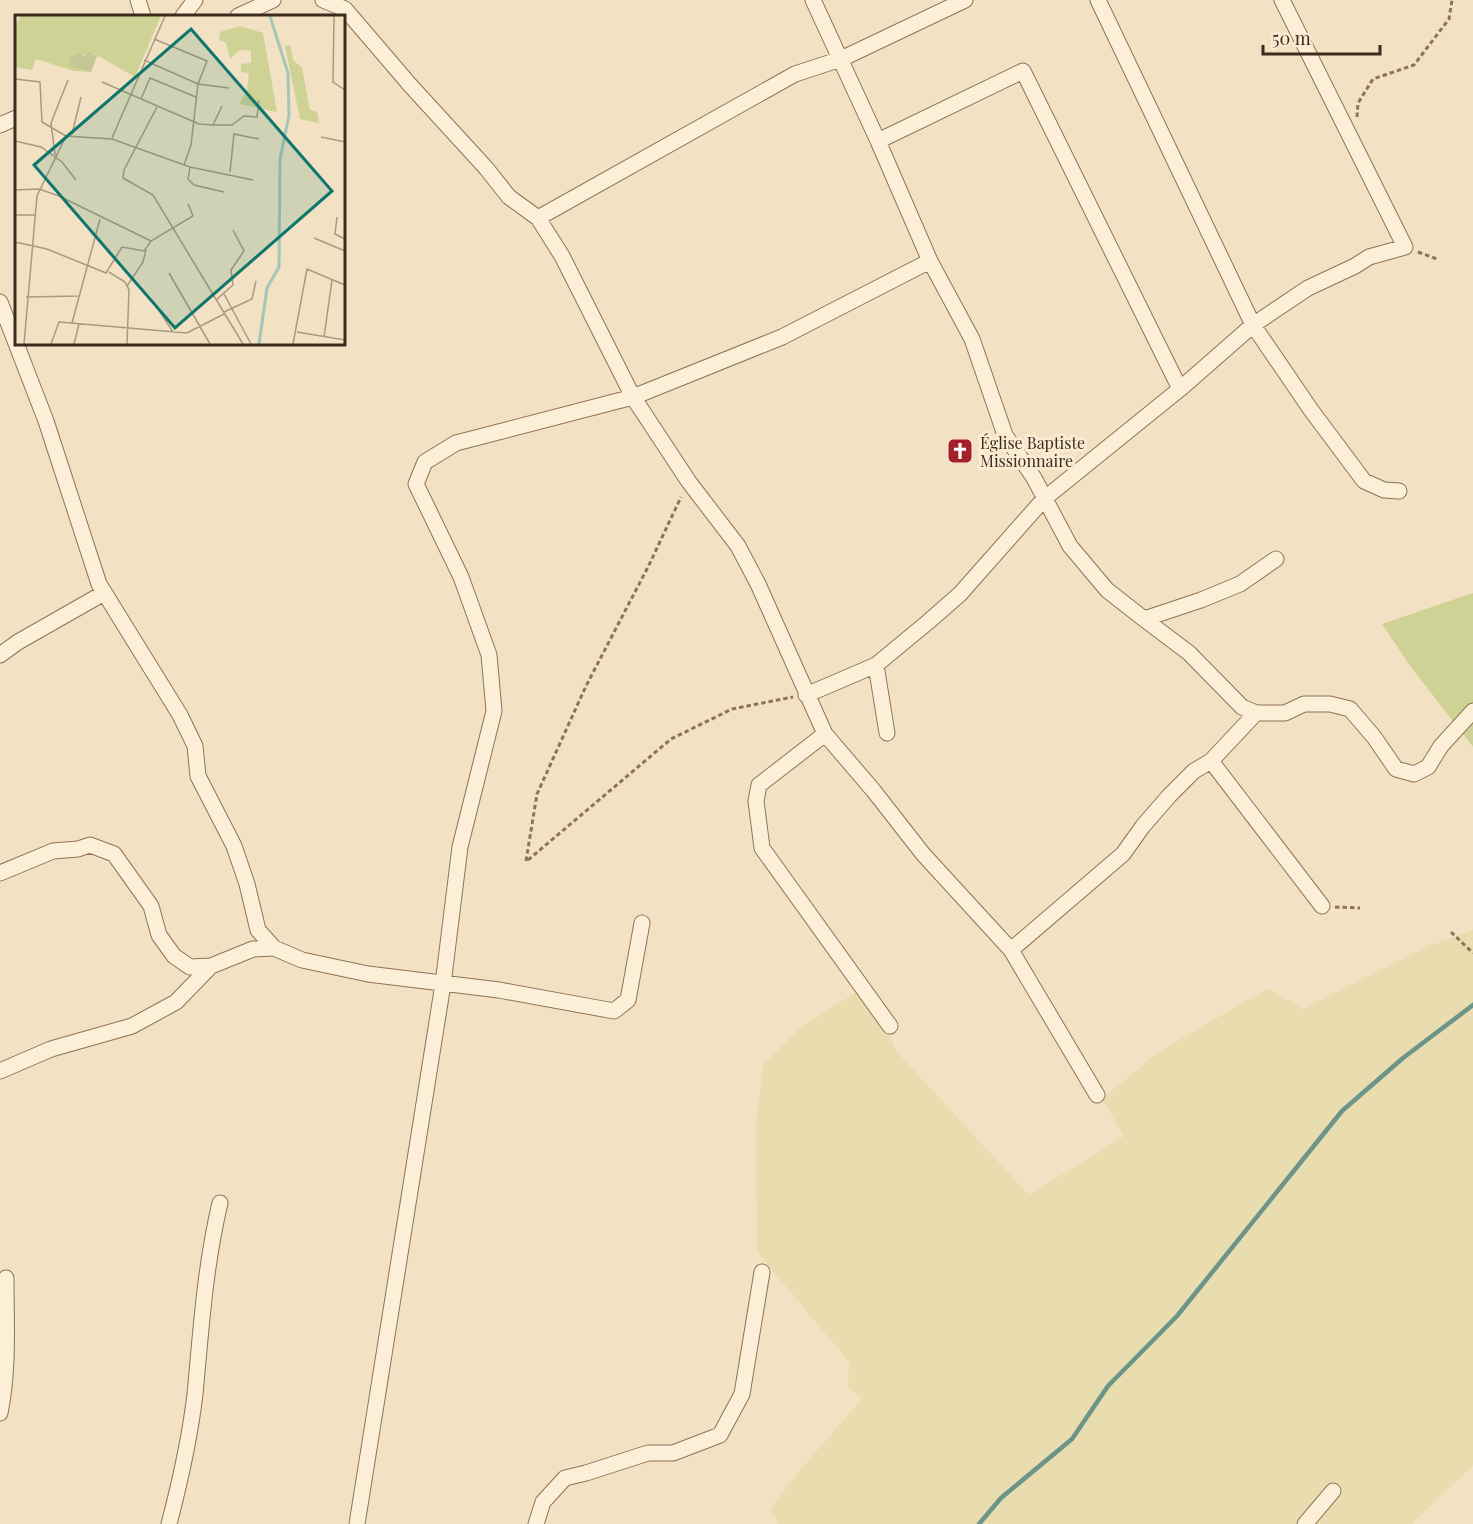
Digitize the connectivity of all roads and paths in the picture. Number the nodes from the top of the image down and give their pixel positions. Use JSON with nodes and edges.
{"nodes":[{"id":1,"x":138,"y":0,"type":"edge"},
{"id":2,"x":195,"y":0,"type":"edge"},
{"id":3,"x":273,"y":0,"type":"edge"},
{"id":4,"x":323,"y":0,"type":"edge"},
{"id":5,"x":813,"y":0,"type":"edge"},
{"id":6,"x":965,"y":0,"type":"edge"},
{"id":7,"x":1098,"y":0,"type":"edge"},
{"id":8,"x":1282,"y":0,"type":"edge"},
{"id":9,"x":1452,"y":0,"type":"edge"},
{"id":10,"x":351,"y":5,"type":"edge"},
{"id":11,"x":143,"y":15,"type":"edge"},
{"id":12,"x":184,"y":15,"type":"edge"},
{"id":13,"x":240,"y":15,"type":"edge"},
{"id":14,"x":841,"y":58,"type":"junction"},
{"id":15,"x":15,"y":118,"type":"edge"},
{"id":16,"x":0,"y":125,"type":"edge"},
{"id":17,"x":878,"y":141,"type":"junction"},
{"id":18,"x":1354,"y":148,"type":"junction"},
{"id":19,"x":538,"y":218,"type":"junction"},
{"id":20,"x":1405,"y":247,"type":"junction"},
{"id":21,"x":1437,"y":259,"type":"dead end"},
{"id":22,"x":930,"y":261,"type":"junction"},
{"id":23,"x":0,"y":302,"type":"edge"},
{"id":24,"x":1253,"y":326,"type":"junction"},
{"id":25,"x":15,"y":341,"type":"edge"},
{"id":26,"x":17,"y":345,"type":"edge"},
{"id":27,"x":1180,"y":389,"type":"junction"},
{"id":28,"x":633,"y":397,"type":"junction"},
{"id":29,"x":689,"y":482,"type":"junction"},
{"id":30,"x":1399,"y":491,"type":"dead end"},
{"id":31,"x":1044,"y":499,"type":"junction"},
{"id":32,"x":1276,"y":559,"type":"dead end"},
{"id":33,"x":104,"y":593,"type":"junction"},
{"id":34,"x":1144,"y":620,"type":"junction"},
{"id":35,"x":0,"y":655,"type":"edge"},
{"id":36,"x":876,"y":665,"type":"junction"},
{"id":37,"x":806,"y":694,"type":"junction"},
{"id":38,"x":1473,"y":711,"type":"edge"},
{"id":39,"x":1256,"y":713,"type":"junction"},
{"id":40,"x":887,"y":733,"type":"dead end"},
{"id":41,"x":825,"y":734,"type":"junction"},
{"id":42,"x":1211,"y":761,"type":"junction"},
{"id":43,"x":0,"y":873,"type":"edge"},
{"id":44,"x":1322,"y":906,"type":"joint"},
{"id":45,"x":1360,"y":908,"type":"dead end"},
{"id":46,"x":642,"y":924,"type":"dead end"},
{"id":47,"x":1451,"y":932,"type":"dead end"},
{"id":48,"x":274,"y":948,"type":"junction"},
{"id":49,"x":1011,"y":950,"type":"junction"},
{"id":50,"x":1473,"y":953,"type":"edge"},
{"id":51,"x":211,"y":966,"type":"junction"},
{"id":52,"x":443,"y":984,"type":"junction"},
{"id":53,"x":890,"y":1026,"type":"dead end"},
{"id":54,"x":0,"y":1071,"type":"edge"},
{"id":55,"x":1097,"y":1095,"type":"dead end"},
{"id":56,"x":220,"y":1203,"type":"dead end"},
{"id":57,"x":762,"y":1272,"type":"dead end"},
{"id":58,"x":6,"y":1278,"type":"dead end"},
{"id":59,"x":0,"y":1413,"type":"edge"},
{"id":60,"x":1333,"y":1491,"type":"dead end"},
{"id":61,"x":169,"y":1524,"type":"edge"},
{"id":62,"x":357,"y":1524,"type":"edge"},
{"id":63,"x":536,"y":1524,"type":"edge"},
{"id":64,"x":1305,"y":1524,"type":"edge"}],
"edges":[{"from":1,"to":11,"type":"street"},
{"from":2,"to":12,"type":"street"},
{"from":3,"to":13,"type":"street"},
{"from":4,"to":10,"type":"street"},
{"from":5,"to":14,"type":"street"},
{"from":6,"to":14,"type":"street"},
{"from":7,"to":24,"type":"street"},
{"from":8,"to":18,"type":"street"},
{"from":9,"to":18,"type":"path"},
{"from":10,"to":19,"type":"street"},
{"from":14,"to":17,"type":"street"},
{"from":14,"to":19,"type":"street"},
{"from":15,"to":16,"type":"street"},
{"from":17,"to":22,"type":"street"},
{"from":17,"to":27,"type":"street"},
{"from":18,"to":20,"type":"street"},
{"from":19,"to":28,"type":"street"},
{"from":20,"to":21,"type":"path"},
{"from":20,"to":24,"type":"street"},
{"from":22,"to":28,"type":"street"},
{"from":22,"to":31,"type":"street"},
{"from":23,"to":25,"type":"street"},
{"from":24,"to":27,"type":"street"},
{"from":24,"to":30,"type":"street"},
{"from":26,"to":33,"type":"street"},
{"from":27,"to":31,"type":"street"},
{"from":28,"to":29,"type":"street"},
{"from":28,"to":52,"type":"street"},
{"from":29,"to":37,"type":"street"},
{"from":29,"to":37,"type":"path"},
{"from":31,"to":34,"type":"street"},
{"from":31,"to":36,"type":"street"},
{"from":32,"to":34,"type":"street"},
{"from":33,"to":35,"type":"street"},
{"from":33,"to":48,"type":"street"},
{"from":34,"to":39,"type":"street"},
{"from":36,"to":37,"type":"street"},
{"from":36,"to":40,"type":"street"},
{"from":37,"to":41,"type":"street"},
{"from":38,"to":39,"type":"street"},
{"from":39,"to":42,"type":"street"},
{"from":41,"to":49,"type":"street"},
{"from":41,"to":53,"type":"street"},
{"from":42,"to":44,"type":"street"},
{"from":42,"to":49,"type":"street"},
{"from":43,"to":51,"type":"street"},
{"from":44,"to":45,"type":"path"},
{"from":46,"to":52,"type":"street"},
{"from":47,"to":50,"type":"path"},
{"from":48,"to":51,"type":"street"},
{"from":48,"to":52,"type":"street"},
{"from":49,"to":55,"type":"street"},
{"from":51,"to":54,"type":"street"},
{"from":52,"to":62,"type":"street"},
{"from":56,"to":61,"type":"street"},
{"from":57,"to":63,"type":"street"},
{"from":58,"to":59,"type":"street"},
{"from":60,"to":64,"type":"street"}]}
